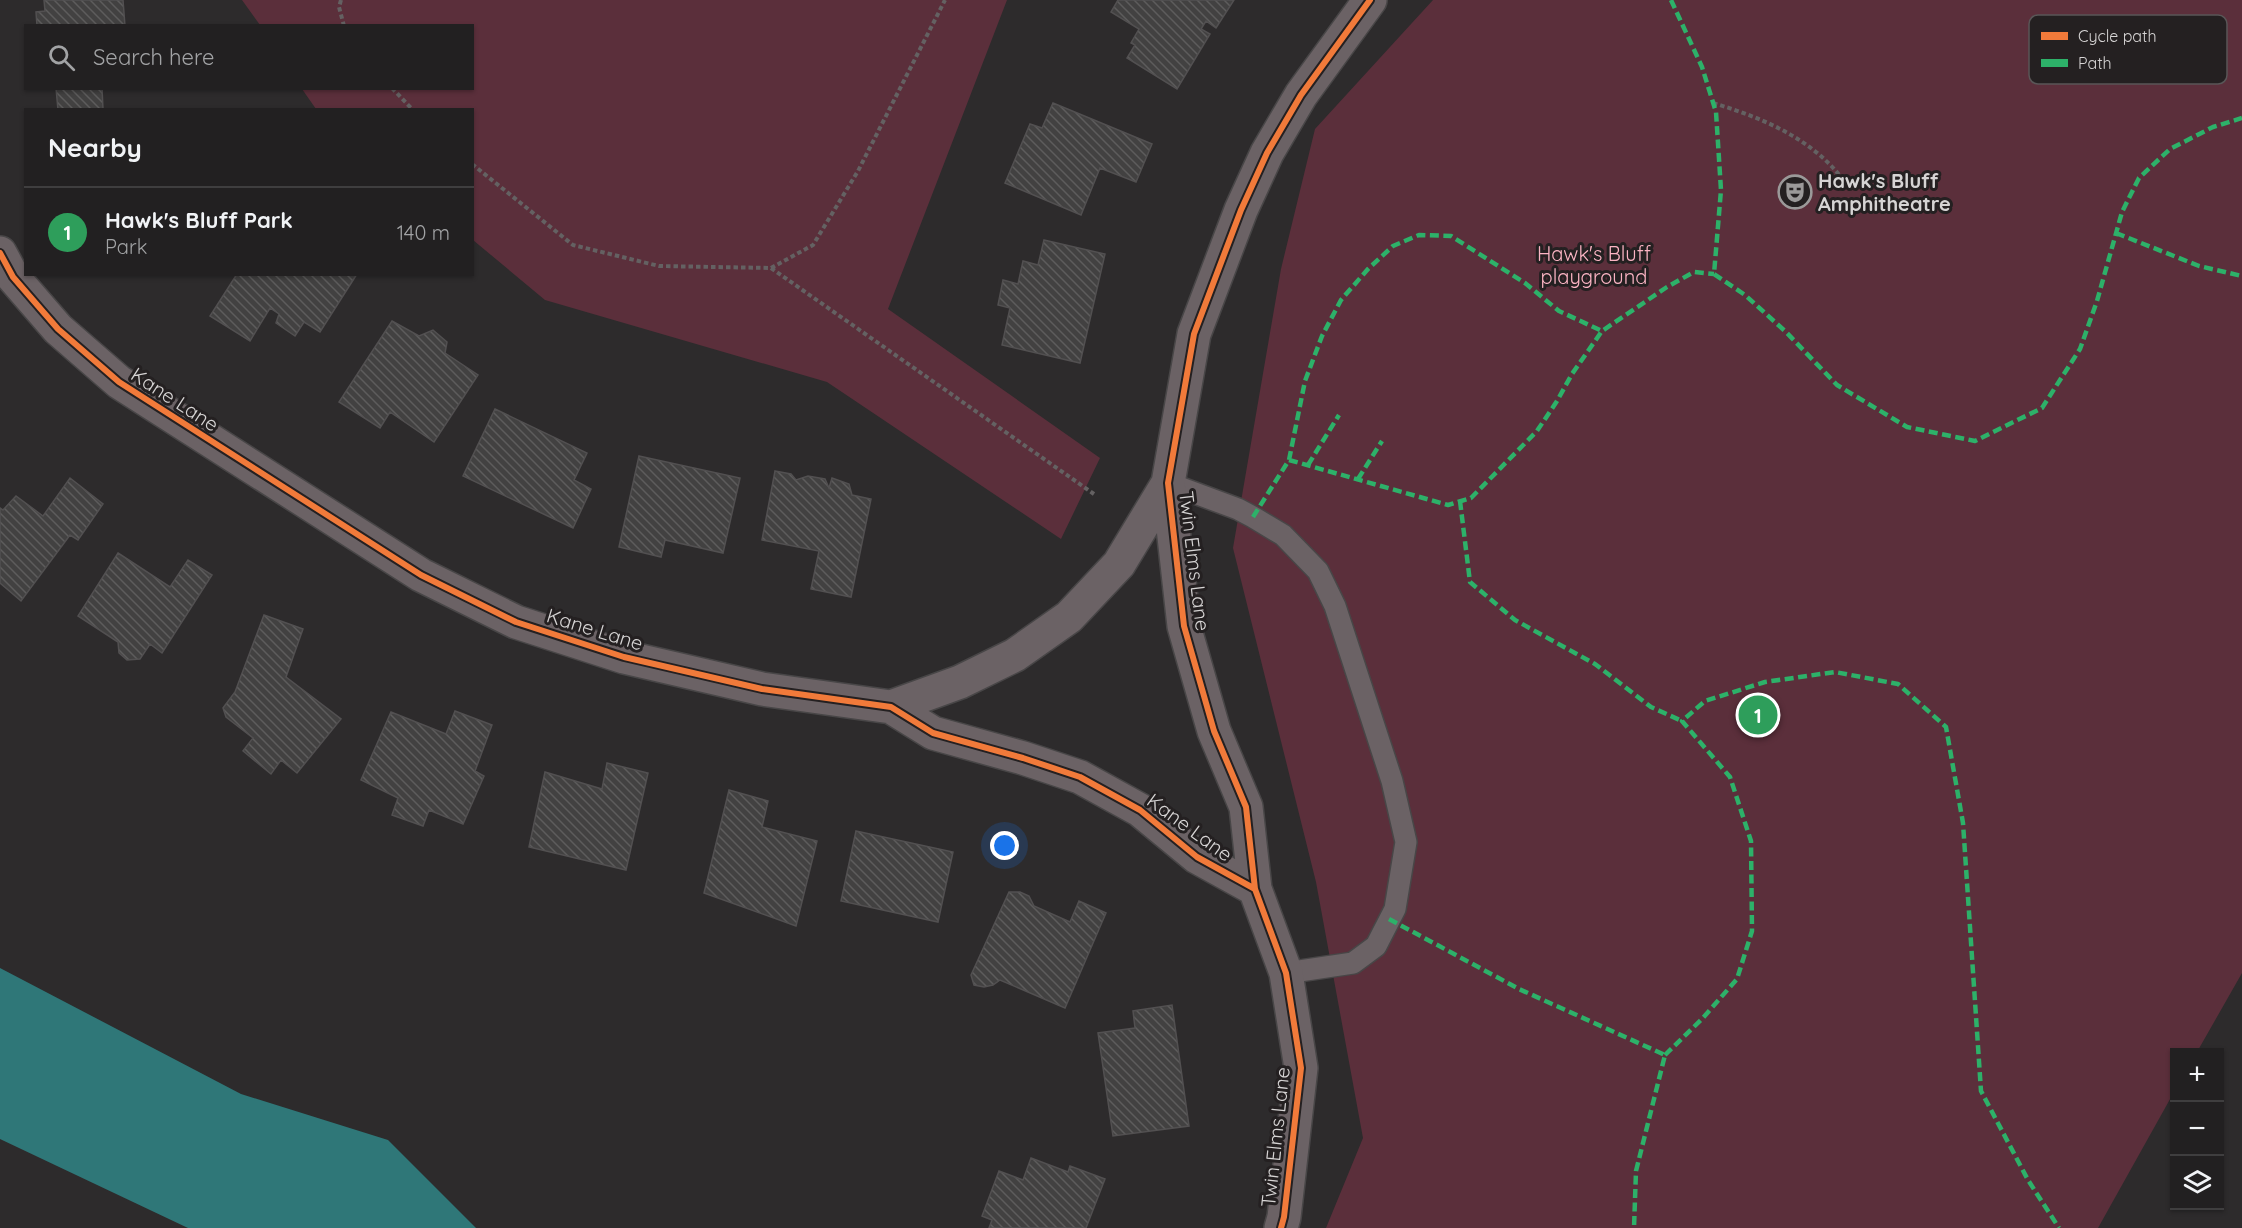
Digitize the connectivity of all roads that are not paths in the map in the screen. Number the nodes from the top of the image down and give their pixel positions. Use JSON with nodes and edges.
{"nodes":[{"id":1,"x":1370,"y":0,"type":"edge"},
{"id":2,"x":0,"y":253,"type":"edge"},
{"id":3,"x":1168,"y":483,"type":"junction"},
{"id":4,"x":891,"y":707,"type":"junction"},
{"id":5,"x":1255,"y":889,"type":"junction"},
{"id":6,"x":1286,"y":973,"type":"junction"},
{"id":7,"x":1281,"y":1228,"type":"edge"}],
"edges":[{"from":1,"to":3,"type":"street","name":"Twin Elms Lane"},
{"from":2,"to":4,"type":"street","name":"Kane Lane"},
{"from":3,"to":4,"type":"street","name":"Kane Lane"},
{"from":3,"to":5,"type":"street","name":"Twin Elms Lane"},
{"from":3,"to":6,"type":"lane"},
{"from":4,"to":5,"type":"street","name":"Kane Lane"},
{"from":5,"to":6,"type":"street","name":"Twin Elms Lane"},
{"from":6,"to":7,"type":"street","name":"Twin Elms Lane"}]}
